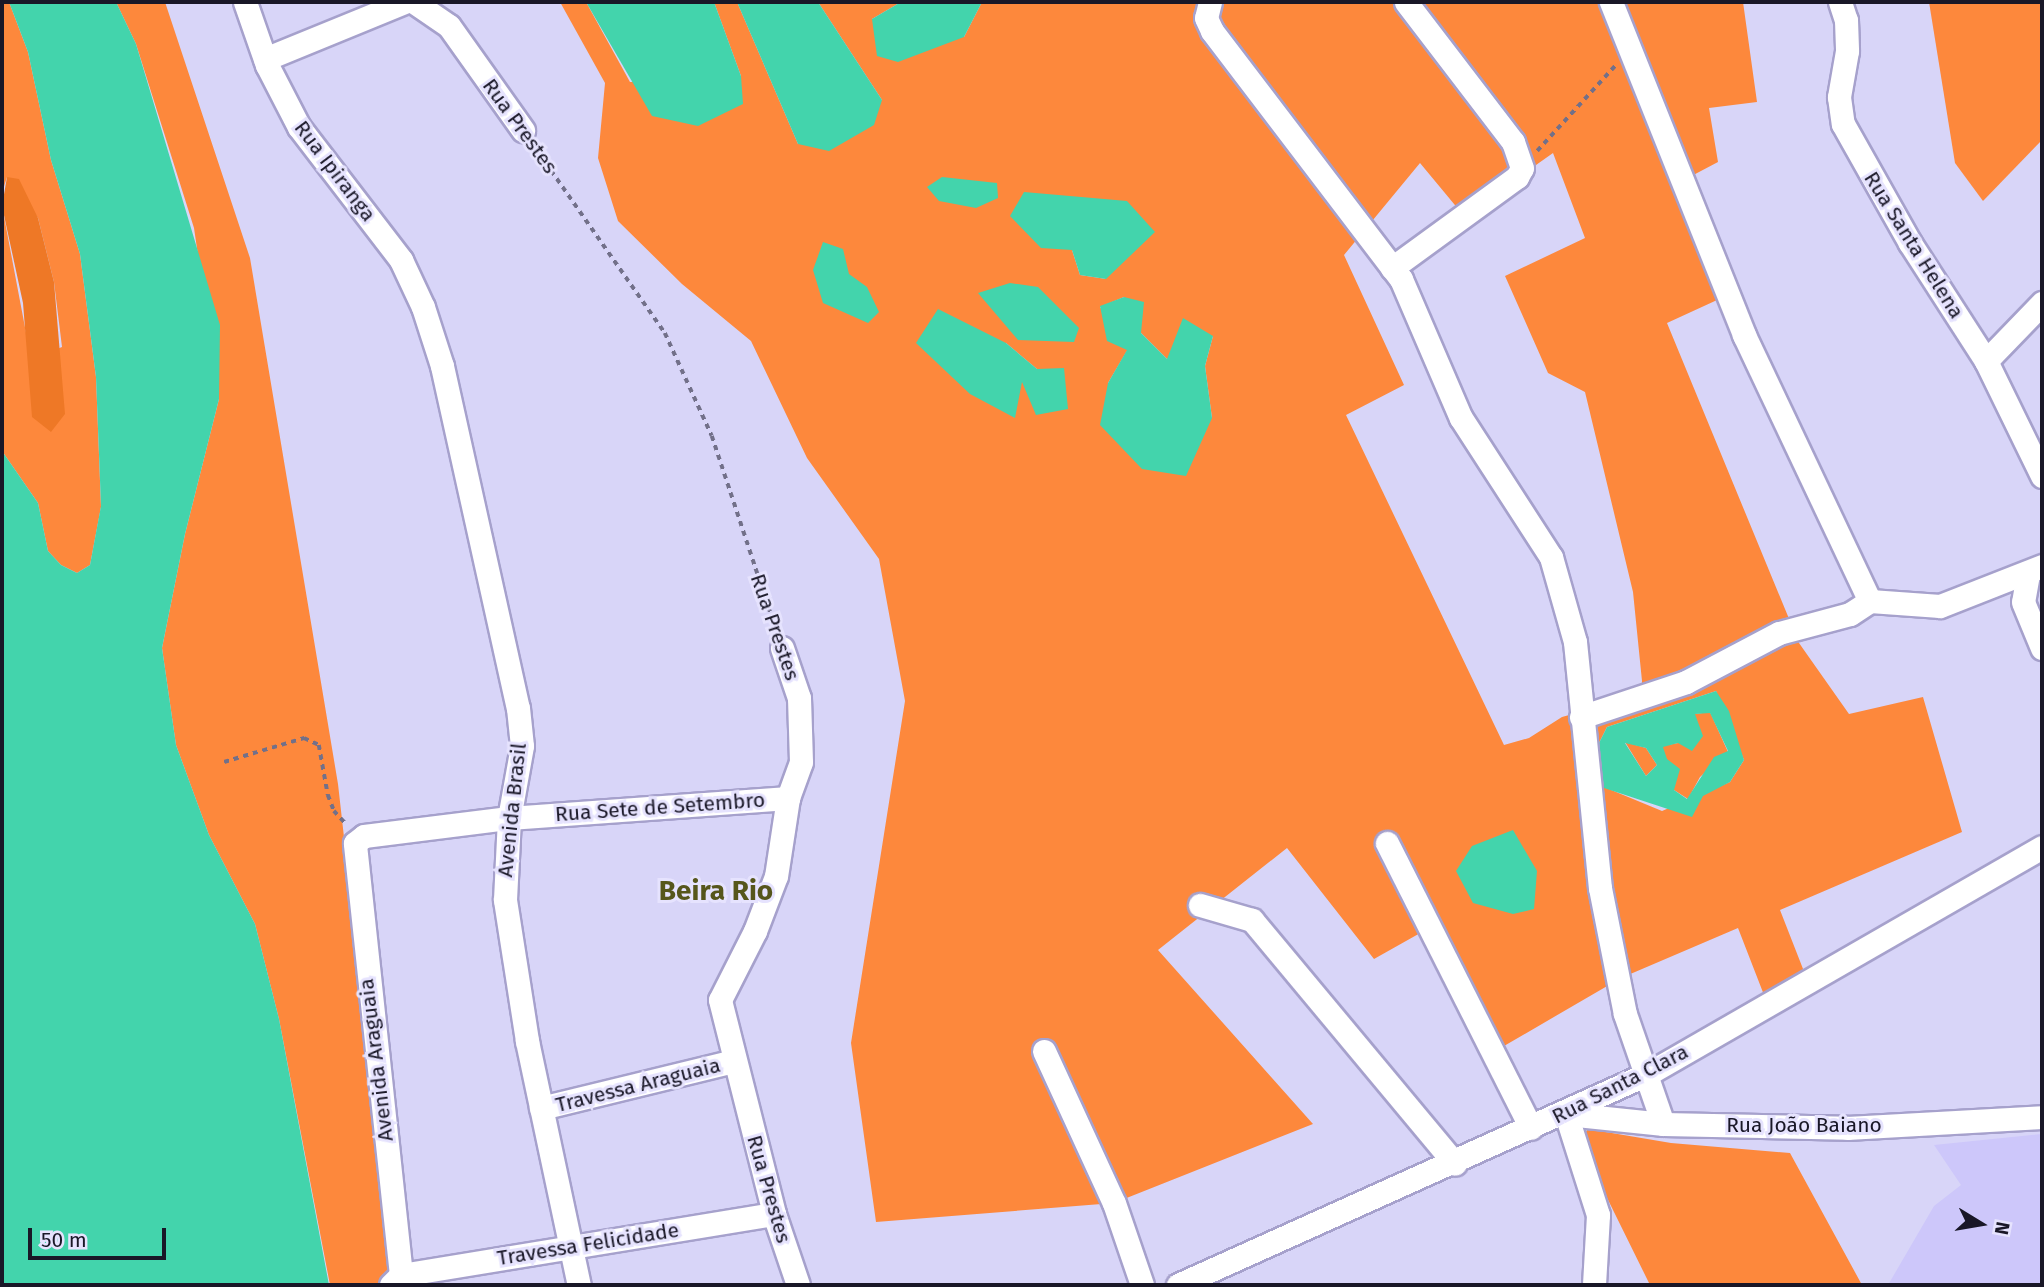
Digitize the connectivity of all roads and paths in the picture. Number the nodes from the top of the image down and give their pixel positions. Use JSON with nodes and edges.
{"nodes":[{"id":1,"x":244,"y":2,"type":"edge"},
{"id":2,"x":405,"y":2,"type":"edge"},
{"id":3,"x":414,"y":2,"type":"edge"},
{"id":4,"x":1210,"y":2,"type":"edge"},
{"id":5,"x":1406,"y":2,"type":"edge"},
{"id":6,"x":1611,"y":2,"type":"edge"},
{"id":7,"x":1840,"y":2,"type":"edge"},
{"id":8,"x":1630,"y":50,"type":"junction"},
{"id":9,"x":265,"y":59,"type":"junction"},
{"id":10,"x":523,"y":130,"type":"joint"},
{"id":11,"x":1522,"y":168,"type":"junction"},
{"id":12,"x":401,"y":260,"type":"joint"},
{"id":13,"x":1392,"y":268,"type":"junction"},
{"id":14,"x":2042,"y":303,"type":"edge"},
{"id":15,"x":1986,"y":361,"type":"junction"},
{"id":16,"x":2042,"y":476,"type":"edge"},
{"id":17,"x":2035,"y":570,"type":"edge"},
{"id":18,"x":1870,"y":601,"type":"junction"},
{"id":19,"x":782,"y":648,"type":"joint"},
{"id":20,"x":2042,"y":648,"type":"edge"},
{"id":21,"x":1581,"y":717,"type":"junction"},
{"id":22,"x":225,"y":762,"type":"dead end"},
{"id":23,"x":788,"y":799,"type":"junction"},
{"id":24,"x":509,"y":818,"type":"junction"},
{"id":25,"x":365,"y":836,"type":"junction"},
{"id":26,"x":1387,"y":843,"type":"dead end"},
{"id":27,"x":2042,"y":847,"type":"edge"},
{"id":28,"x":1200,"y":905,"type":"dead end"},
{"id":29,"x":1044,"y":1051,"type":"dead end"},
{"id":30,"x":734,"y":1061,"type":"junction"},
{"id":31,"x":1648,"y":1073,"type":"junction"},
{"id":32,"x":541,"y":1108,"type":"junction"},
{"id":33,"x":1566,"y":1114,"type":"junction"},
{"id":34,"x":2042,"y":1117,"type":"edge"},
{"id":35,"x":1663,"y":1124,"type":"junction"},
{"id":36,"x":1531,"y":1128,"type":"junction"},
{"id":37,"x":1455,"y":1164,"type":"junction"},
{"id":38,"x":774,"y":1214,"type":"junction"},
{"id":39,"x":570,"y":1246,"type":"junction"},
{"id":40,"x":396,"y":1280,"type":"edge"},
{"id":41,"x":579,"y":1285,"type":"edge"},
{"id":42,"x":798,"y":1285,"type":"edge"},
{"id":43,"x":1142,"y":1285,"type":"edge"},
{"id":44,"x":1178,"y":1285,"type":"edge"},
{"id":45,"x":1594,"y":1285,"type":"edge"}],
"edges":[{"from":1,"to":9,"type":"street","name":"Rua Ipiranga"},
{"from":2,"to":9,"type":"street"},
{"from":3,"to":10,"type":"street","name":"Rua Prestes"},
{"from":4,"to":13,"type":"street"},
{"from":5,"to":11,"type":"street"},
{"from":6,"to":8,"type":"street"},
{"from":7,"to":15,"type":"street","name":"Rua Santa Helena"},
{"from":8,"to":11,"type":"path"},
{"from":8,"to":18,"type":"street"},
{"from":9,"to":12,"type":"street","name":"Rua Ipiranga"},
{"from":10,"to":19,"type":"path","name":"Rua Prestes"},
{"from":11,"to":13,"type":"street"},
{"from":12,"to":24,"type":"street","name":"Avenida Brasil"},
{"from":13,"to":21,"type":"street"},
{"from":14,"to":15,"type":"street"},
{"from":15,"to":16,"type":"street","name":"Rua Santa Helena"},
{"from":17,"to":18,"type":"street"},
{"from":17,"to":20,"type":"street"},
{"from":18,"to":21,"type":"street"},
{"from":19,"to":23,"type":"street","name":"Rua Prestes"},
{"from":21,"to":31,"type":"street"},
{"from":22,"to":25,"type":"path"},
{"from":23,"to":24,"type":"street","name":"Rua Sete de Setembro"},
{"from":23,"to":30,"type":"street","name":"Rua Prestes"},
{"from":24,"to":25,"type":"street","name":"Rua Sete de Setembro"},
{"from":24,"to":32,"type":"street","name":"Avenida Brasil"},
{"from":25,"to":40,"type":"street","name":"Avenida Araguaia"},
{"from":26,"to":36,"type":"street"},
{"from":27,"to":31,"type":"street","name":"Rua Santa Clara"},
{"from":28,"to":37,"type":"street"},
{"from":29,"to":43,"type":"street"},
{"from":30,"to":32,"type":"street","name":"Travessa Araguaia"},
{"from":30,"to":38,"type":"street","name":"Rua Prestes"},
{"from":31,"to":33,"type":"street","name":"Rua Santa Clara"},
{"from":31,"to":35,"type":"street"},
{"from":32,"to":39,"type":"street","name":"Avenida Brasil"},
{"from":33,"to":35,"type":"street","name":"Rua João Baiano"},
{"from":33,"to":36,"type":"street","name":"Rua Santa Clara"},
{"from":33,"to":45,"type":"street"},
{"from":34,"to":35,"type":"street","name":"Rua João Baiano"},
{"from":36,"to":37,"type":"street","name":"Rua Santa Clara"},
{"from":37,"to":44,"type":"street","name":"Rua Santa Clara"},
{"from":38,"to":39,"type":"street","name":"Travessa Felicidade"},
{"from":38,"to":42,"type":"street","name":"Rua Prestes"},
{"from":39,"to":40,"type":"street","name":"Travessa Felicidade"},
{"from":39,"to":41,"type":"street","name":"Avenida Brasil"}]}
